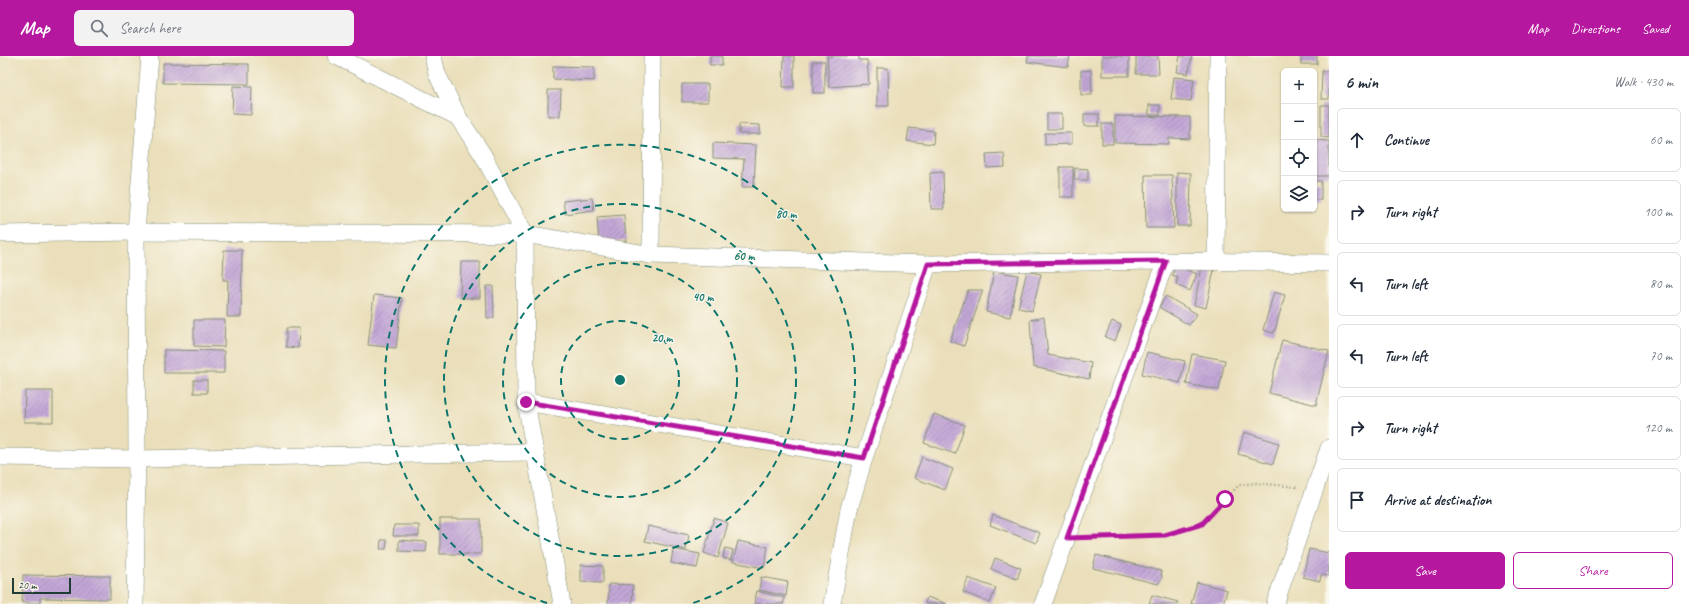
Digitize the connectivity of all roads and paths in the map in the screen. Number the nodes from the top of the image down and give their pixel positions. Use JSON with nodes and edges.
{"nodes":[{"id":1,"x":150,"y":56,"type":"edge"},
{"id":2,"x":336,"y":56,"type":"edge"},
{"id":3,"x":433,"y":56,"type":"edge"},
{"id":4,"x":652,"y":56,"type":"edge"},
{"id":5,"x":1218,"y":56,"type":"edge"},
{"id":6,"x":458,"y":117,"type":"junction"},
{"id":7,"x":136,"y":232,"type":"junction"},
{"id":8,"x":0,"y":234,"type":"edge"},
{"id":9,"x":525,"y":234,"type":"junction"},
{"id":10,"x":651,"y":255,"type":"junction"},
{"id":11,"x":1166,"y":261,"type":"junction"},
{"id":12,"x":1216,"y":261,"type":"junction"},
{"id":13,"x":1329,"y":263,"type":"edge"},
{"id":14,"x":928,"y":264,"type":"junction"},
{"id":15,"x":526,"y":402,"type":"junction"},
{"id":16,"x":1329,"y":448,"type":"edge"},
{"id":17,"x":535,"y":452,"type":"junction"},
{"id":18,"x":0,"y":457,"type":"edge"},
{"id":19,"x":864,"y":458,"type":"junction"},
{"id":20,"x":137,"y":459,"type":"junction"},
{"id":21,"x":1315,"y":488,"type":"junction"},
{"id":22,"x":1067,"y":538,"type":"junction"},
{"id":23,"x":135,"y":604,"type":"edge"},
{"id":24,"x":562,"y":604,"type":"edge"},
{"id":25,"x":832,"y":604,"type":"edge"},
{"id":26,"x":1044,"y":604,"type":"edge"},
{"id":27,"x":1275,"y":604,"type":"edge"}],
"edges":[{"from":1,"to":7,"type":"street"},
{"from":2,"to":6,"type":"street"},
{"from":3,"to":6,"type":"street"},
{"from":4,"to":10,"type":"street"},
{"from":5,"to":12,"type":"street"},
{"from":6,"to":9,"type":"street"},
{"from":7,"to":8,"type":"street"},
{"from":7,"to":9,"type":"street"},
{"from":7,"to":20,"type":"street"},
{"from":9,"to":10,"type":"street"},
{"from":9,"to":15,"type":"street"},
{"from":10,"to":14,"type":"street"},
{"from":11,"to":12,"type":"street"},
{"from":11,"to":14,"type":"street"},
{"from":11,"to":22,"type":"street"},
{"from":12,"to":13,"type":"street"},
{"from":14,"to":19,"type":"street"},
{"from":15,"to":17,"type":"street"},
{"from":15,"to":19,"type":"street"},
{"from":16,"to":21,"type":"street"},
{"from":17,"to":20,"type":"street"},
{"from":17,"to":24,"type":"street"},
{"from":18,"to":20,"type":"street"},
{"from":19,"to":25,"type":"street"},
{"from":20,"to":23,"type":"street"},
{"from":21,"to":22,"type":"path"},
{"from":21,"to":27,"type":"street"},
{"from":22,"to":26,"type":"street"}]}
